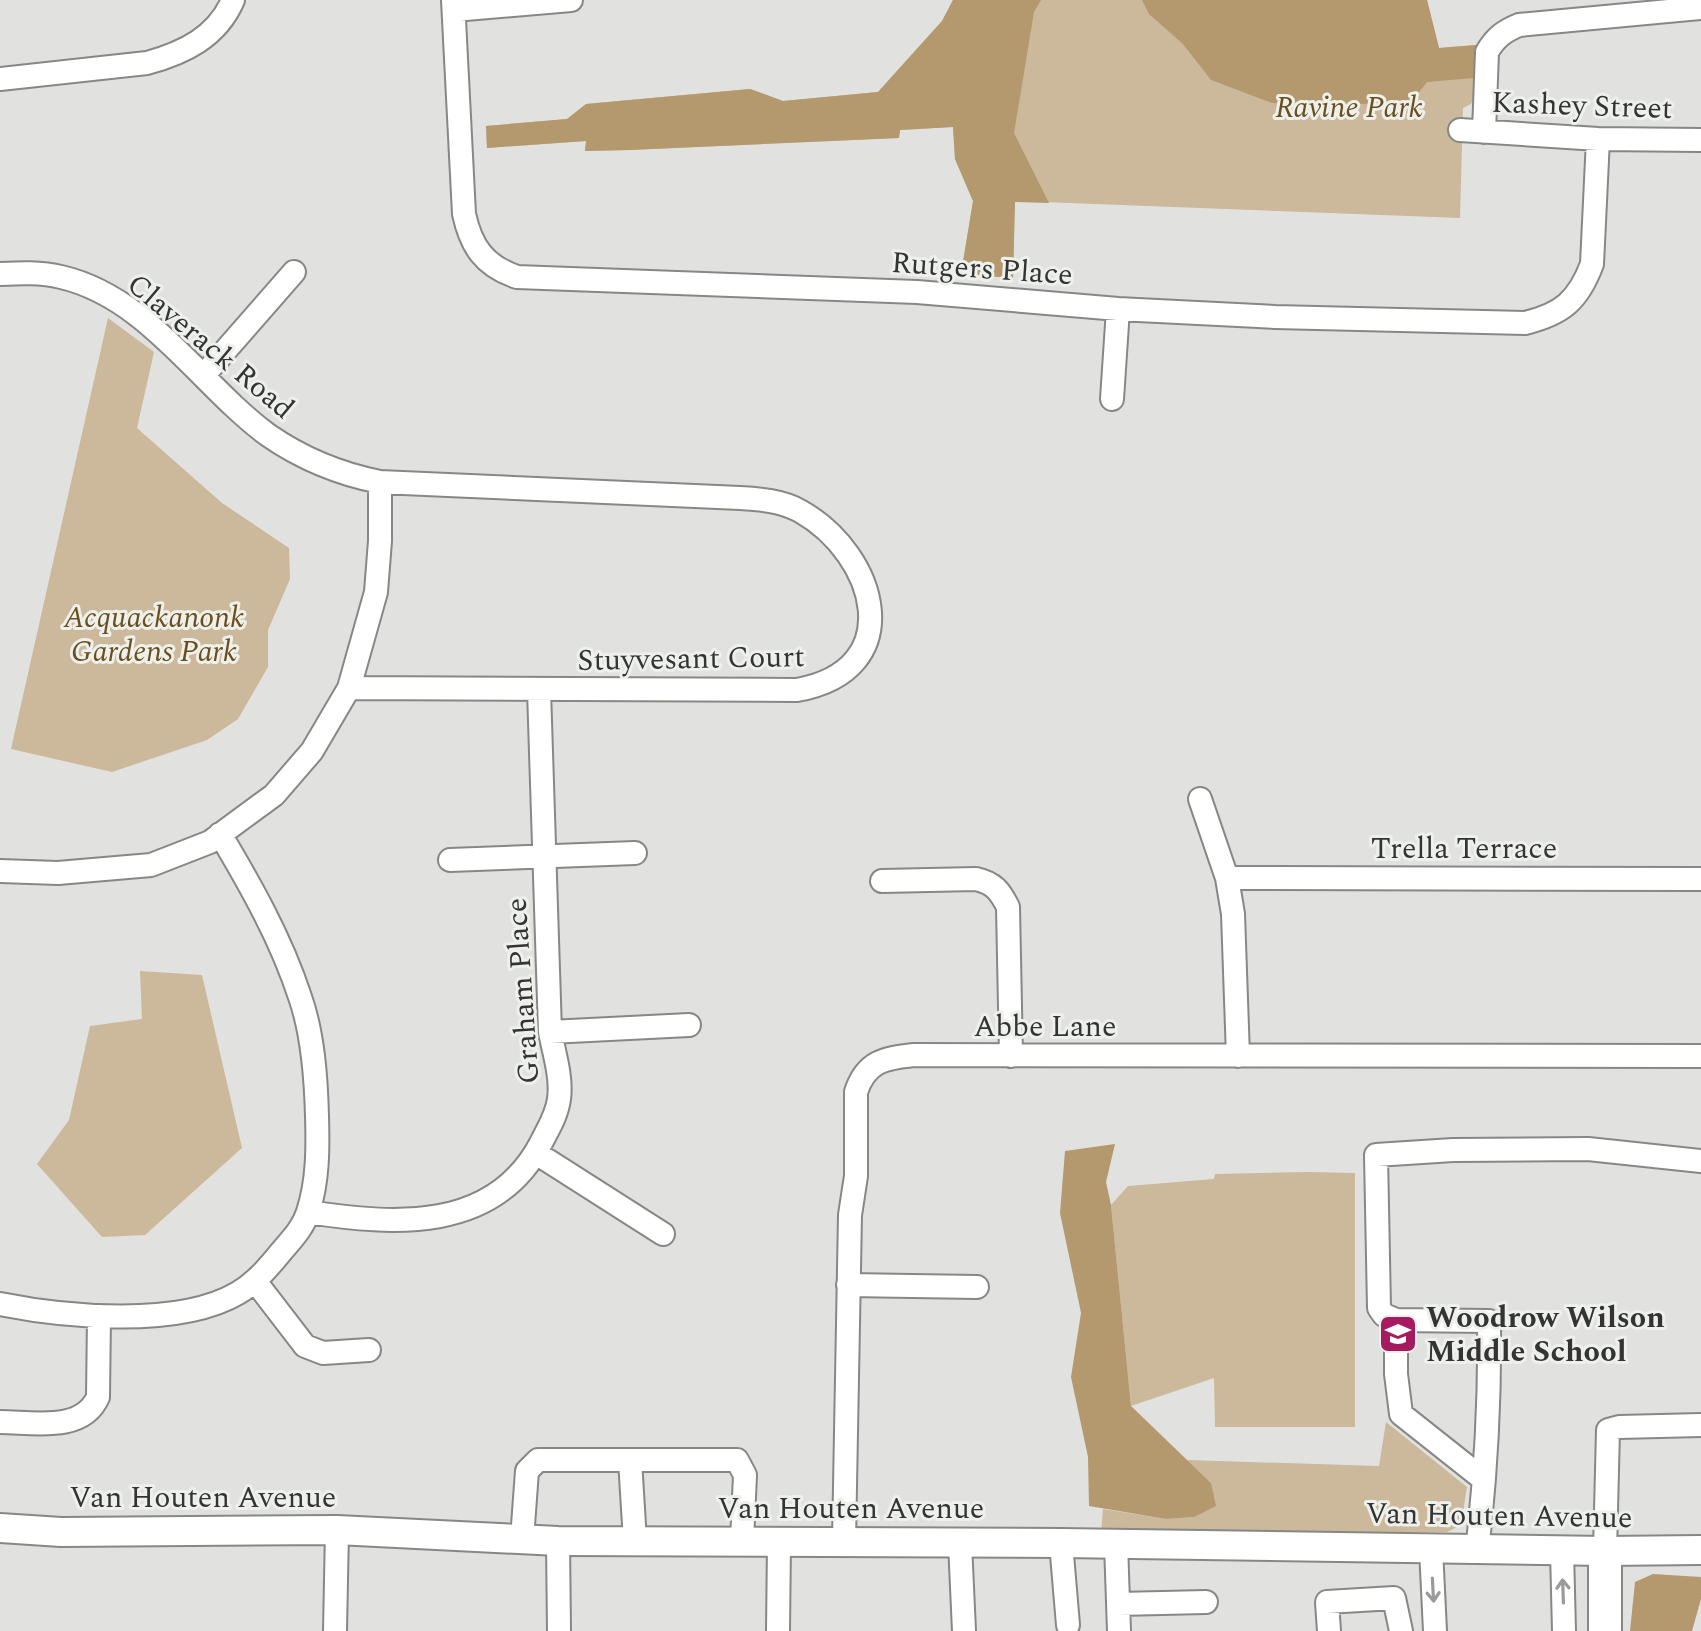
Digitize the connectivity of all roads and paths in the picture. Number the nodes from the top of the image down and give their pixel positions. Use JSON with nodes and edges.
{"nodes":[{"id":1,"x":233,"y":0,"type":"edge"},
{"id":2,"x":571,"y":0,"type":"edge"},
{"id":3,"x":454,"y":5,"type":"edge"},
{"id":4,"x":1701,"y":8,"type":"edge"},
{"id":5,"x":0,"y":79,"type":"edge"},
{"id":6,"x":1460,"y":130,"type":"dead end"},
{"id":7,"x":1484,"y":132,"type":"junction"},
{"id":8,"x":1598,"y":139,"type":"junction"},
{"id":9,"x":1701,"y":140,"type":"edge"},
{"id":10,"x":294,"y":272,"type":"dead end"},
{"id":11,"x":1,"y":277,"type":"edge"},
{"id":12,"x":1118,"y":309,"type":"junction"},
{"id":13,"x":203,"y":376,"type":"junction"},
{"id":14,"x":1112,"y":399,"type":"dead end"},
{"id":15,"x":380,"y":482,"type":"junction"},
{"id":16,"x":349,"y":688,"type":"junction"},
{"id":17,"x":539,"y":690,"type":"junction"},
{"id":18,"x":1200,"y":799,"type":"dead end"},
{"id":19,"x":220,"y":834,"type":"junction"},
{"id":20,"x":635,"y":853,"type":"dead end"},
{"id":21,"x":544,"y":855,"type":"junction"},
{"id":22,"x":450,"y":860,"type":"dead end"},
{"id":23,"x":0,"y":871,"type":"edge"},
{"id":24,"x":1227,"y":878,"type":"junction"},
{"id":25,"x":1701,"y":879,"type":"edge"},
{"id":26,"x":882,"y":881,"type":"dead end"},
{"id":27,"x":689,"y":1025,"type":"dead end"},
{"id":28,"x":550,"y":1032,"type":"junction"},
{"id":29,"x":1011,"y":1056,"type":"junction"},
{"id":30,"x":1238,"y":1056,"type":"junction"},
{"id":31,"x":1701,"y":1056,"type":"edge"},
{"id":32,"x":536,"y":1153,"type":"junction"},
{"id":33,"x":1701,"y":1161,"type":"edge"},
{"id":34,"x":308,"y":1212,"type":"junction"},
{"id":35,"x":663,"y":1234,"type":"dead end"},
{"id":36,"x":255,"y":1281,"type":"junction"},
{"id":37,"x":848,"y":1285,"type":"junction"},
{"id":38,"x":977,"y":1287,"type":"dead end"},
{"id":39,"x":0,"y":1304,"type":"edge"},
{"id":40,"x":99,"y":1316,"type":"junction"},
{"id":41,"x":1396,"y":1320,"type":"junction"},
{"id":42,"x":369,"y":1350,"type":"dead end"},
{"id":43,"x":0,"y":1422,"type":"edge"},
{"id":44,"x":1701,"y":1425,"type":"edge"},
{"id":45,"x":630,"y":1460,"type":"junction"},
{"id":46,"x":1483,"y":1479,"type":"junction"},
{"id":47,"x":0,"y":1528,"type":"edge"},
{"id":48,"x":337,"y":1530,"type":"junction"},
{"id":49,"x":522,"y":1539,"type":"junction"},
{"id":50,"x":558,"y":1541,"type":"junction"},
{"id":51,"x":635,"y":1541,"type":"junction"},
{"id":52,"x":742,"y":1541,"type":"junction"},
{"id":53,"x":844,"y":1541,"type":"junction"},
{"id":54,"x":779,"y":1542,"type":"junction"},
{"id":55,"x":960,"y":1543,"type":"junction"},
{"id":56,"x":1061,"y":1543,"type":"junction"},
{"id":57,"x":1116,"y":1544,"type":"junction"},
{"id":58,"x":1431,"y":1549,"type":"junction"},
{"id":59,"x":1477,"y":1550,"type":"junction"},
{"id":60,"x":1701,"y":1550,"type":"edge"},
{"id":61,"x":1562,"y":1551,"type":"junction"},
{"id":62,"x":1605,"y":1551,"type":"junction"},
{"id":63,"x":1206,"y":1602,"type":"dead end"},
{"id":64,"x":1394,"y":1603,"type":"junction"},
{"id":65,"x":1118,"y":1604,"type":"junction"},
{"id":66,"x":1607,"y":1622,"type":"edge"},
{"id":67,"x":1068,"y":1625,"type":"dead end"},
{"id":68,"x":335,"y":1631,"type":"edge"},
{"id":69,"x":559,"y":1631,"type":"edge"},
{"id":70,"x":778,"y":1631,"type":"edge"},
{"id":71,"x":964,"y":1631,"type":"edge"},
{"id":72,"x":1119,"y":1631,"type":"edge"},
{"id":73,"x":1329,"y":1631,"type":"edge"},
{"id":74,"x":1391,"y":1631,"type":"edge"},
{"id":75,"x":1401,"y":1631,"type":"edge"},
{"id":76,"x":1435,"y":1631,"type":"edge"},
{"id":77,"x":1564,"y":1631,"type":"edge"}],
"edges":[{"from":1,"to":5,"type":"street"},
{"from":2,"to":3,"type":"street"},
{"from":3,"to":12,"type":"street","name":"Rutgers Place"},
{"from":4,"to":7,"type":"street"},
{"from":6,"to":7,"type":"street","name":"Kashey Street"},
{"from":7,"to":8,"type":"street","name":"Kashey Street"},
{"from":8,"to":9,"type":"street","name":"Kashey Street"},
{"from":8,"to":12,"type":"street","name":"Rutgers Place"},
{"from":10,"to":13,"type":"street"},
{"from":11,"to":13,"type":"street","name":"Claverack Road"},
{"from":12,"to":14,"type":"street"},
{"from":13,"to":15,"type":"street","name":"Claverack Road"},
{"from":15,"to":16,"type":"street"},
{"from":15,"to":17,"type":"street","name":"Stuyvesant Court"},
{"from":16,"to":17,"type":"street","name":"Stuyvesant Court"},
{"from":16,"to":19,"type":"street"},
{"from":17,"to":21,"type":"street","name":"Graham Place"},
{"from":18,"to":24,"type":"street"},
{"from":19,"to":23,"type":"street"},
{"from":19,"to":34,"type":"street"},
{"from":20,"to":21,"type":"street","name":"Graham Place"},
{"from":21,"to":22,"type":"street","name":"Graham Place"},
{"from":21,"to":28,"type":"street","name":"Graham Place"},
{"from":24,"to":25,"type":"street","name":"Trella Terrace"},
{"from":24,"to":30,"type":"street"},
{"from":26,"to":29,"type":"street"},
{"from":27,"to":28,"type":"street"},
{"from":28,"to":32,"type":"street","name":"Graham Place"},
{"from":29,"to":30,"type":"street","name":"Abbe Lane"},
{"from":29,"to":37,"type":"street","name":"Abbe Lane"},
{"from":30,"to":31,"type":"street","name":"Abbe Lane"},
{"from":32,"to":34,"type":"street","name":"Graham Place"},
{"from":32,"to":35,"type":"street"},
{"from":33,"to":41,"type":"street"},
{"from":34,"to":36,"type":"street"},
{"from":36,"to":40,"type":"street"},
{"from":36,"to":42,"type":"street"},
{"from":37,"to":38,"type":"street"},
{"from":37,"to":53,"type":"street","name":"Abbe Lane"},
{"from":39,"to":40,"type":"street"},
{"from":40,"to":43,"type":"street"},
{"from":41,"to":46,"type":"street"},
{"from":41,"to":46,"type":"street"},
{"from":44,"to":62,"type":"street"},
{"from":45,"to":49,"type":"street"},
{"from":45,"to":51,"type":"street"},
{"from":45,"to":52,"type":"street"},
{"from":46,"to":59,"type":"street"},
{"from":47,"to":48,"type":"main road","name":"Van Houten Avenue"},
{"from":48,"to":49,"type":"main road","name":"Van Houten Avenue"},
{"from":48,"to":68,"type":"street"},
{"from":49,"to":50,"type":"main road","name":"Van Houten Avenue"},
{"from":50,"to":51,"type":"main road","name":"Van Houten Avenue"},
{"from":50,"to":69,"type":"street"},
{"from":51,"to":52,"type":"main road","name":"Van Houten Avenue"},
{"from":52,"to":54,"type":"main road","name":"Van Houten Avenue"},
{"from":53,"to":54,"type":"main road","name":"Van Houten Avenue"},
{"from":53,"to":55,"type":"main road","name":"Van Houten Avenue"},
{"from":54,"to":70,"type":"street"},
{"from":55,"to":56,"type":"main road","name":"Van Houten Avenue"},
{"from":55,"to":71,"type":"street"},
{"from":56,"to":57,"type":"main road","name":"Van Houten Avenue"},
{"from":56,"to":67,"type":"street"},
{"from":57,"to":58,"type":"main road","name":"Van Houten Avenue"},
{"from":57,"to":65,"type":"street"},
{"from":58,"to":59,"type":"main road","name":"Van Houten Avenue"},
{"from":58,"to":76,"type":"street","one_way":true},
{"from":59,"to":61,"type":"main road","name":"Van Houten Avenue"},
{"from":60,"to":62,"type":"main road","name":"Van Houten Avenue"},
{"from":61,"to":62,"type":"main road","name":"Van Houten Avenue"},
{"from":77,"to":61,"type":"street","one_way":true},
{"from":62,"to":66,"type":"highway"},
{"from":63,"to":65,"type":"street"},
{"from":64,"to":73,"type":"street"},
{"from":64,"to":74,"type":"street"},
{"from":64,"to":75,"type":"street"},
{"from":65,"to":72,"type":"street"}]}
